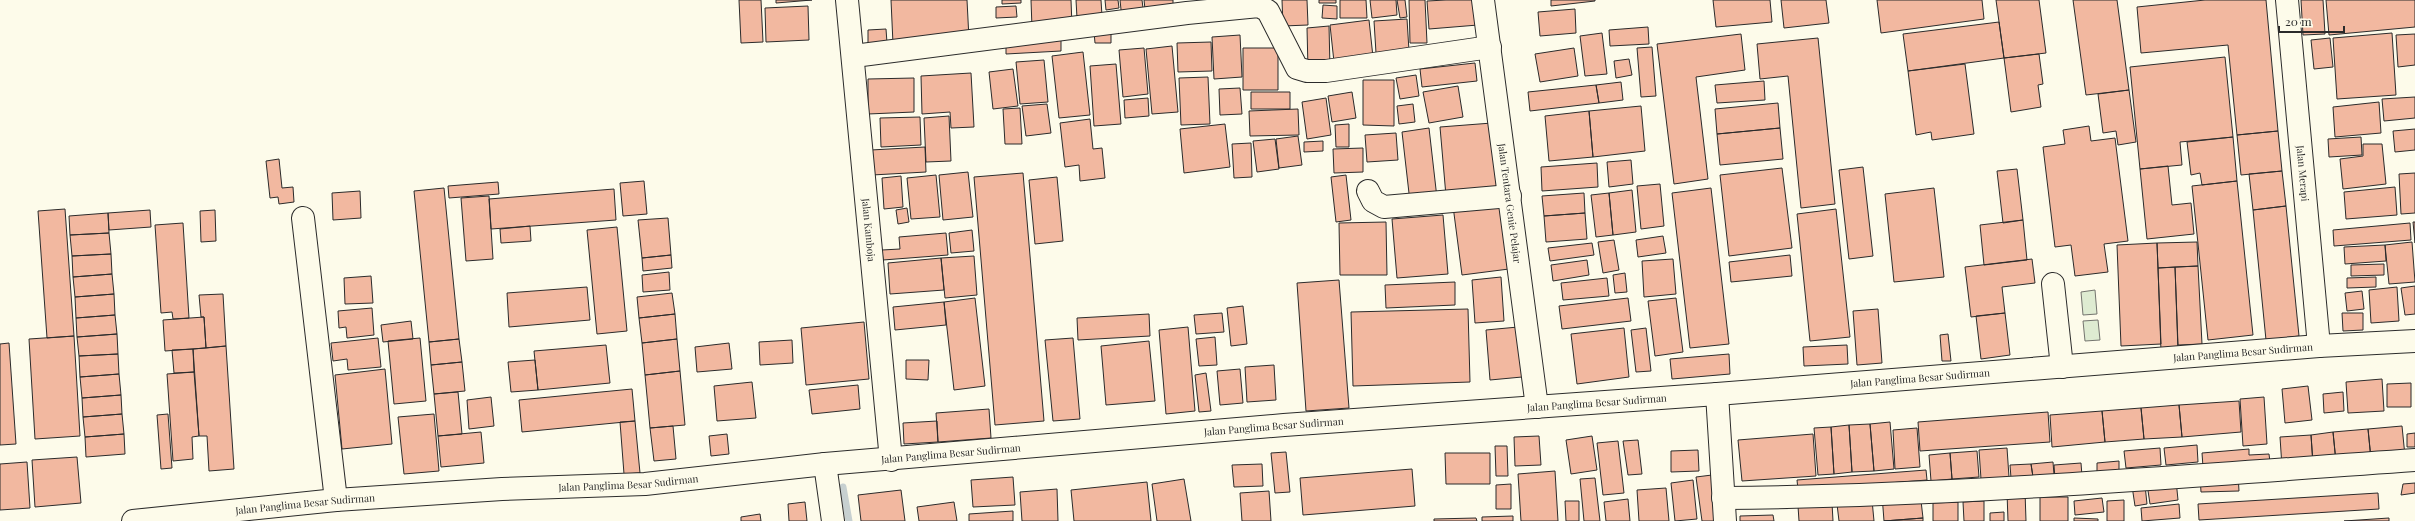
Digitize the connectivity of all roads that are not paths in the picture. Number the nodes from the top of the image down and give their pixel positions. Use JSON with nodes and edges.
{"nodes":[{"id":1,"x":847,"y":0,"type":"edge"},
{"id":2,"x":1483,"y":0,"type":"edge"},
{"id":3,"x":2287,"y":0,"type":"edge"},
{"id":4,"x":1490,"y":47,"type":"junction"},
{"id":5,"x":854,"y":56,"type":"junction"},
{"id":6,"x":1368,"y":191,"type":"dead end"},
{"id":7,"x":1510,"y":196,"type":"junction"},
{"id":8,"x":303,"y":218,"type":"dead end"},
{"id":9,"x":2053,"y":284,"type":"dead end"},
{"id":10,"x":2415,"y":341,"type":"edge"},
{"id":11,"x":2319,"y":346,"type":"junction"},
{"id":12,"x":2062,"y":367,"type":"junction"},
{"id":13,"x":1717,"y":394,"type":"junction"},
{"id":14,"x":1537,"y":407,"type":"junction"},
{"id":15,"x":891,"y":460,"type":"junction"},
{"id":16,"x":2415,"y":460,"type":"edge"},
{"id":17,"x":825,"y":464,"type":"junction"},
{"id":18,"x":1723,"y":498,"type":"junction"},
{"id":19,"x":336,"y":500,"type":"junction"},
{"id":20,"x":133,"y":521,"type":"edge"},
{"id":21,"x":833,"y":521,"type":"edge"},
{"id":22,"x":1725,"y":521,"type":"edge"}],
"edges":[{"from":1,"to":5,"type":"street","name":"Jalan Kamboja"},
{"from":2,"to":4,"type":"street","name":"Jalan Tentara Genie Pelajar"},
{"from":3,"to":11,"type":"street","name":"Jalan Merapi"},
{"from":4,"to":5,"type":"street"},
{"from":4,"to":7,"type":"street","name":"Jalan Tentara Genie Pelajar"},
{"from":5,"to":15,"type":"street","name":"Jalan Kamboja"},
{"from":6,"to":7,"type":"street"},
{"from":7,"to":14,"type":"street","name":"Jalan Tentara Genie Pelajar"},
{"from":8,"to":19,"type":"street"},
{"from":9,"to":12,"type":"street"},
{"from":10,"to":11,"type":"street","name":"Jalan Panglima Besar Sudirman"},
{"from":11,"to":12,"type":"street","name":"Jalan Panglima Besar Sudirman"},
{"from":12,"to":13,"type":"street","name":"Jalan Panglima Besar Sudirman"},
{"from":13,"to":14,"type":"street","name":"Jalan Panglima Besar Sudirman"},
{"from":13,"to":18,"type":"street"},
{"from":14,"to":15,"type":"street","name":"Jalan Panglima Besar Sudirman"},
{"from":15,"to":17,"type":"street","name":"Jalan Panglima Besar Sudirman"},
{"from":16,"to":18,"type":"street"},
{"from":17,"to":19,"type":"street","name":"Jalan Panglima Besar Sudirman"},
{"from":17,"to":21,"type":"street"},
{"from":18,"to":22,"type":"street"},
{"from":19,"to":20,"type":"street","name":"Jalan Panglima Besar Sudirman"}]}
